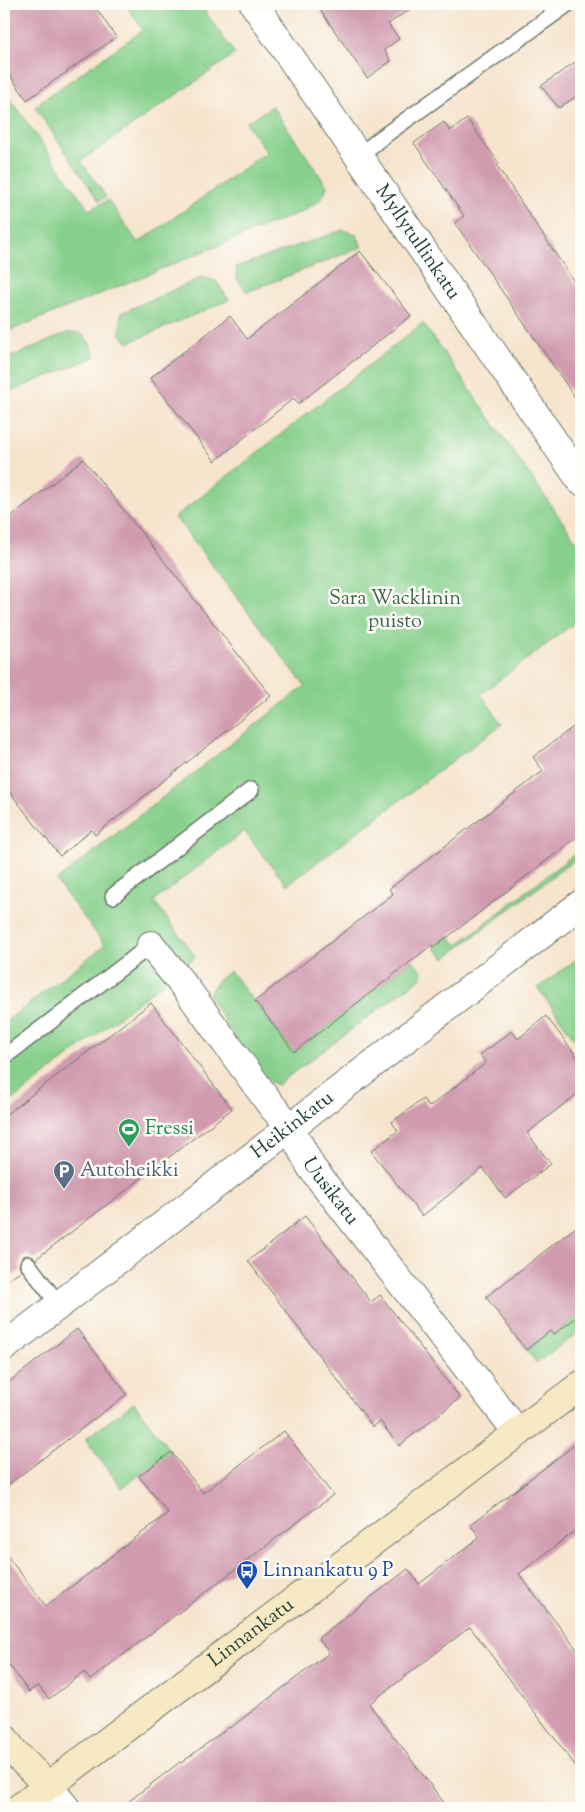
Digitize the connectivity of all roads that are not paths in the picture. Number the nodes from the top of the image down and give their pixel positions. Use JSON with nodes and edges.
{"nodes":[{"id":1,"x":254,"y":4,"type":"edge"},
{"id":2,"x":568,"y":4,"type":"edge"},
{"id":3,"x":359,"y":156,"type":"junction"},
{"id":4,"x":581,"y":481,"type":"edge"},
{"id":5,"x":251,"y":790,"type":"dead end"},
{"id":6,"x":113,"y":896,"type":"dead end"},
{"id":7,"x":581,"y":904,"type":"edge"},
{"id":8,"x":151,"y":945,"type":"joint"},
{"id":9,"x":4,"y":1057,"type":"edge"},
{"id":10,"x":290,"y":1127,"type":"junction"},
{"id":11,"x":28,"y":1264,"type":"dead end"},
{"id":12,"x":59,"y":1306,"type":"junction"},
{"id":13,"x":4,"y":1346,"type":"edge"},
{"id":14,"x":581,"y":1385,"type":"edge"},
{"id":15,"x":518,"y":1434,"type":"junction"},
{"id":16,"x":4,"y":1738,"type":"edge"},
{"id":17,"x":48,"y":1786,"type":"junction"},
{"id":18,"x":19,"y":1808,"type":"edge"},
{"id":19,"x":66,"y":1808,"type":"edge"}],
"edges":[{"from":1,"to":3,"type":"street","name":"Myllytullinkatu"},
{"from":2,"to":3,"type":"lane"},
{"from":3,"to":4,"type":"street","name":"Myllytullinkatu"},
{"from":5,"to":6,"type":"lane"},
{"from":7,"to":10,"type":"street","name":"Heikinkatu"},
{"from":8,"to":9,"type":"lane"},
{"from":8,"to":10,"type":"street","name":"Uusikatu"},
{"from":10,"to":12,"type":"street","name":"Heikinkatu"},
{"from":10,"to":15,"type":"street","name":"Uusikatu"},
{"from":11,"to":12,"type":"lane"},
{"from":12,"to":13,"type":"street","name":"Heikinkatu"},
{"from":14,"to":15,"type":"main road","name":"Linnankatu"},
{"from":15,"to":17,"type":"main road","name":"Linnankatu"},
{"from":16,"to":17,"type":"main road"},
{"from":17,"to":18,"type":"main road","name":"Linnankatu"},
{"from":17,"to":19,"type":"street"}]}
